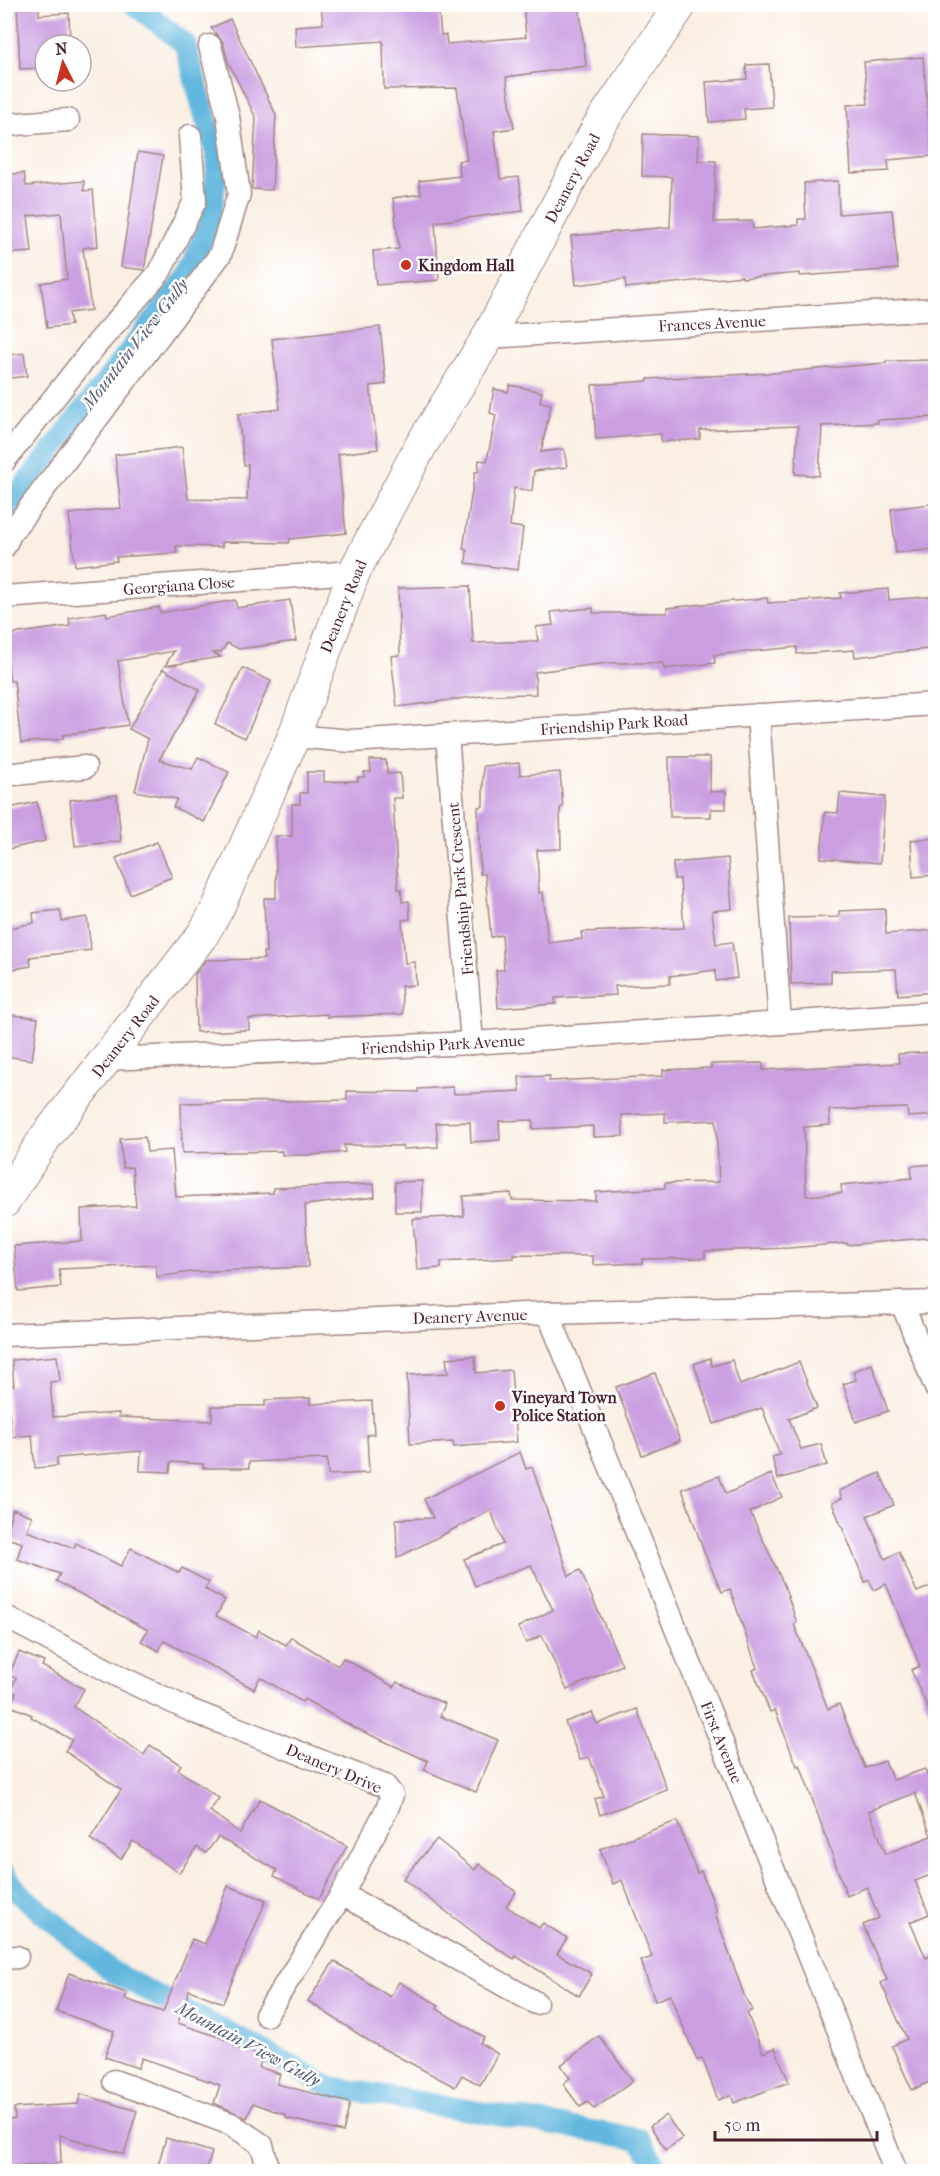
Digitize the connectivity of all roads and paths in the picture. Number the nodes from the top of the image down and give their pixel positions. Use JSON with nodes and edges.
{"nodes":[{"id":1,"x":681,"y":4,"type":"edge"},
{"id":2,"x":210,"y":46,"type":"dead end"},
{"id":3,"x":68,"y":120,"type":"dead end"},
{"id":4,"x":4,"y":125,"type":"edge"},
{"id":5,"x":190,"y":136,"type":"dead end"},
{"id":6,"x":936,"y":309,"type":"edge"},
{"id":7,"x":488,"y":337,"type":"junction"},
{"id":8,"x":4,"y":461,"type":"edge"},
{"id":9,"x":4,"y":547,"type":"edge"},
{"id":10,"x":354,"y":572,"type":"junction"},
{"id":11,"x":4,"y":597,"type":"edge"},
{"id":12,"x":936,"y":704,"type":"edge"},
{"id":13,"x":758,"y":715,"type":"junction"},
{"id":14,"x":447,"y":735,"type":"junction"},
{"id":15,"x":294,"y":736,"type":"junction"},
{"id":16,"x":85,"y":767,"type":"dead end"},
{"id":17,"x":4,"y":775,"type":"edge"},
{"id":18,"x":936,"y":1013,"type":"edge"},
{"id":19,"x":780,"y":1023,"type":"junction"},
{"id":20,"x":472,"y":1043,"type":"junction"},
{"id":21,"x":107,"y":1059,"type":"junction"},
{"id":22,"x":4,"y":1202,"type":"edge"},
{"id":23,"x":936,"y":1302,"type":"edge"},
{"id":24,"x":902,"y":1303,"type":"junction"},
{"id":25,"x":548,"y":1313,"type":"junction"},
{"id":26,"x":4,"y":1335,"type":"edge"},
{"id":27,"x":936,"y":1388,"type":"edge"},
{"id":28,"x":4,"y":1616,"type":"edge"},
{"id":29,"x":342,"y":1894,"type":"junction"},
{"id":30,"x":536,"y":2003,"type":"dead end"},
{"id":31,"x":266,"y":2015,"type":"dead end"},
{"id":32,"x":114,"y":2081,"type":"dead end"},
{"id":33,"x":269,"y":2172,"type":"edge"},
{"id":34,"x":896,"y":2172,"type":"edge"}],
"edges":[{"from":1,"to":7,"type":"street","name":"Deanery Road"},
{"from":2,"to":9,"type":"street"},
{"from":3,"to":4,"type":"street"},
{"from":5,"to":8,"type":"street"},
{"from":6,"to":7,"type":"street","name":"Frances Avenue"},
{"from":7,"to":10,"type":"street","name":"Deanery Road"},
{"from":10,"to":11,"type":"street","name":"Georgiana Close"},
{"from":10,"to":15,"type":"street","name":"Deanery Road"},
{"from":12,"to":13,"type":"street","name":"Friendship Park Road"},
{"from":13,"to":14,"type":"street","name":"Friendship Park Road"},
{"from":13,"to":19,"type":"street"},
{"from":14,"to":15,"type":"street","name":"Friendship Park Road"},
{"from":14,"to":20,"type":"street","name":"Friendship Park Crescent"},
{"from":15,"to":21,"type":"street","name":"Deanery Road"},
{"from":16,"to":17,"type":"street"},
{"from":18,"to":19,"type":"street","name":"Friendship Park Avenue"},
{"from":19,"to":20,"type":"street","name":"Friendship Park Avenue"},
{"from":20,"to":21,"type":"street","name":"Friendship Park Avenue"},
{"from":21,"to":22,"type":"street","name":"Deanery Road"},
{"from":23,"to":24,"type":"street","name":"Deanery Avenue"},
{"from":24,"to":25,"type":"street","name":"Deanery Avenue"},
{"from":24,"to":27,"type":"street"},
{"from":25,"to":26,"type":"street","name":"Deanery Avenue"},
{"from":25,"to":34,"type":"street","name":"First Avenue"},
{"from":28,"to":29,"type":"street","name":"Deanery Drive"},
{"from":29,"to":30,"type":"street"},
{"from":29,"to":31,"type":"street"},
{"from":32,"to":33,"type":"street"}]}
